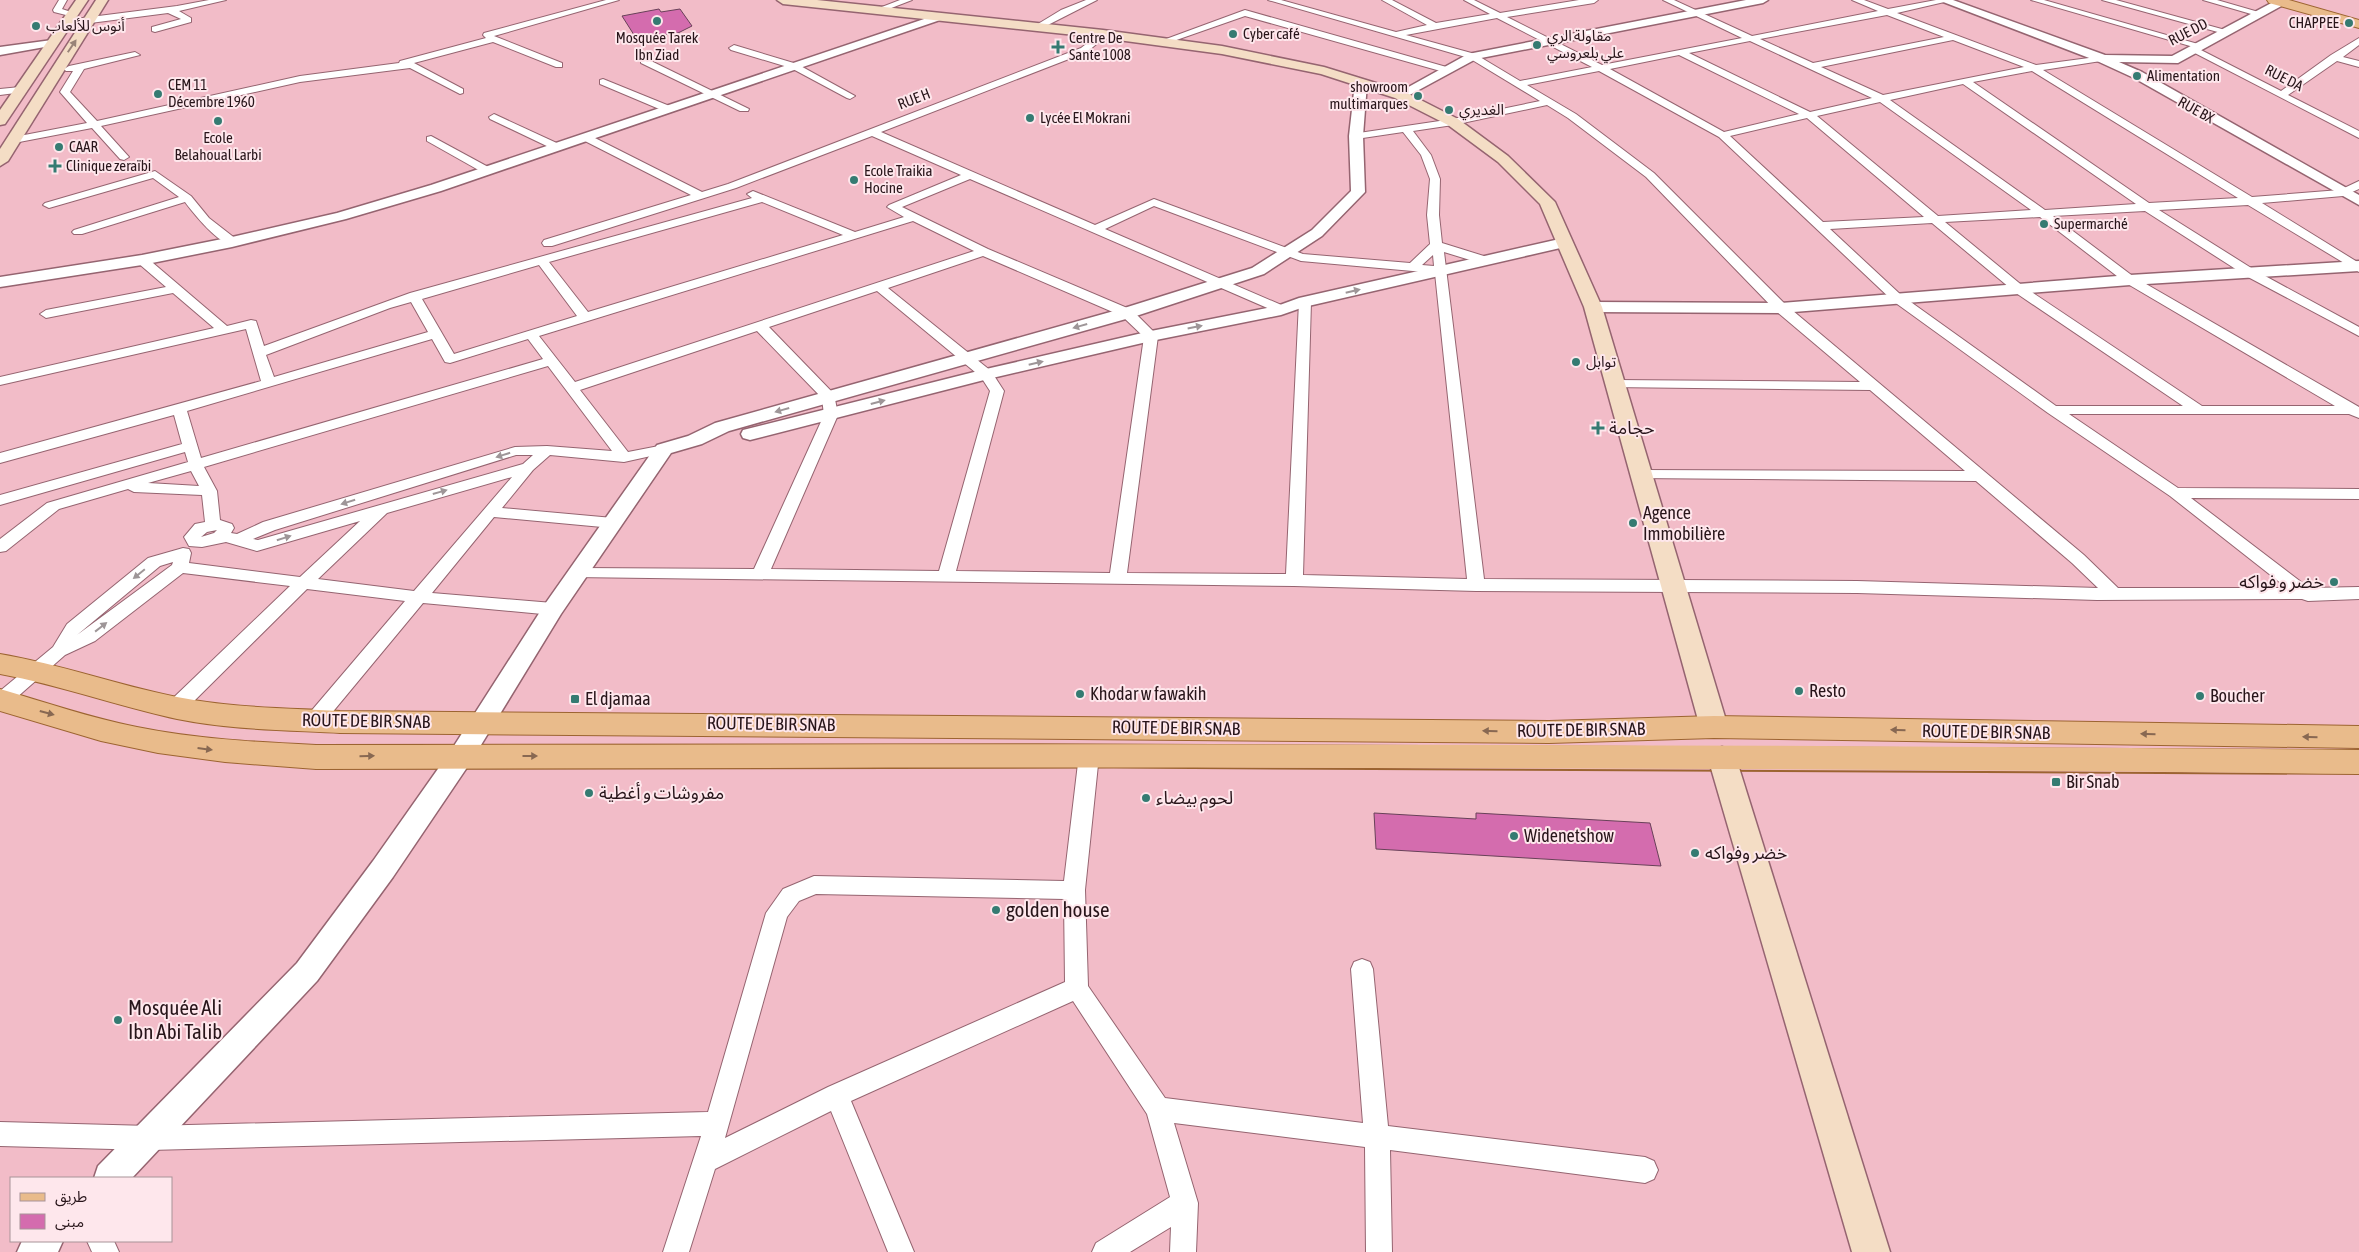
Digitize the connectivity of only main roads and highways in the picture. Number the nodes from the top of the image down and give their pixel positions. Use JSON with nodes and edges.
{"nodes":[{"id":1,"x":82,"y":0,"type":"edge"},
{"id":2,"x":102,"y":0,"type":"edge"},
{"id":3,"x":783,"y":0,"type":"edge"},
{"id":4,"x":2295,"y":0,"type":"edge"},
{"id":5,"x":800,"y":1,"type":"edge"},
{"id":6,"x":2280,"y":1,"type":"edge"},
{"id":7,"x":2359,"y":18,"type":"edge"},
{"id":8,"x":2359,"y":24,"type":"edge"},
{"id":9,"x":0,"y":121,"type":"edge"},
{"id":10,"x":0,"y":161,"type":"edge"},
{"id":11,"x":0,"y":664,"type":"edge"},
{"id":12,"x":0,"y":701,"type":"edge"},
{"id":13,"x":2359,"y":737,"type":"edge"},
{"id":14,"x":1715,"y":743,"type":"junction"},
{"id":15,"x":2359,"y":762,"type":"edge"},
{"id":16,"x":1871,"y":1252,"type":"edge"}],
"edges":[{"from":1,"to":9,"type":"main road"},
{"from":10,"to":2,"type":"main road","one_way":true},
{"from":3,"to":5,"type":"main road"},
{"from":4,"to":7,"type":"main road"},
{"from":5,"to":14,"type":"main road"},
{"from":6,"to":8,"type":"main road"},
{"from":14,"to":11,"type":"main road","name":"ROUTE DE BIR SNAB","one_way":true},
{"from":12,"to":14,"type":"main road","name":"ROUTE DE BIR SNAB","one_way":true},
{"from":13,"to":14,"type":"main road","name":"ROUTE DE BIR SNAB","one_way":true},
{"from":14,"to":15,"type":"main road","name":"ROUTE DE BIR SNAB"},
{"from":14,"to":16,"type":"main road"}]}
